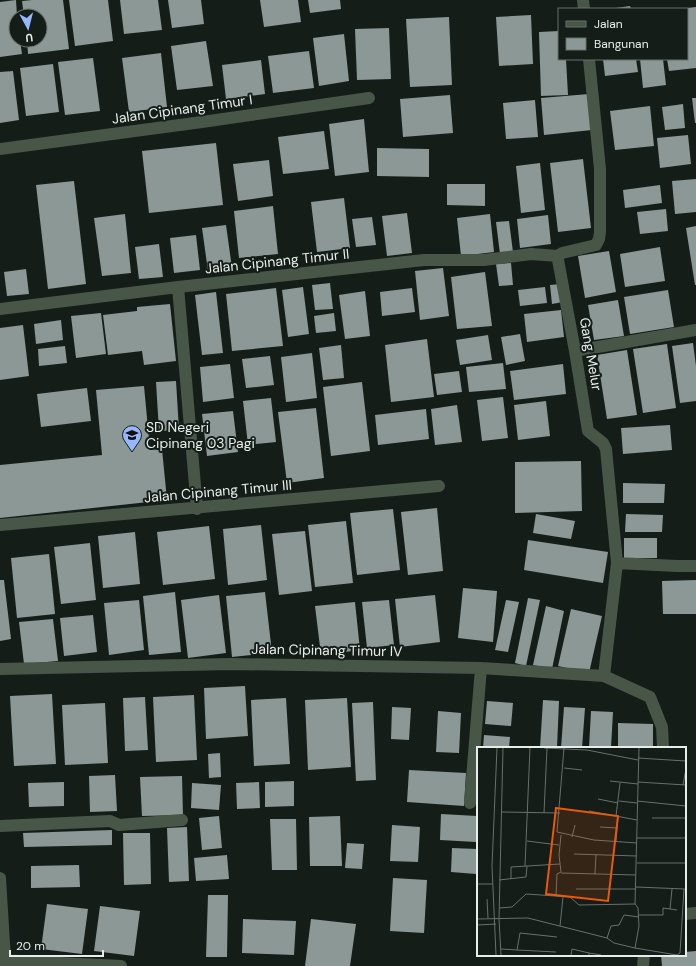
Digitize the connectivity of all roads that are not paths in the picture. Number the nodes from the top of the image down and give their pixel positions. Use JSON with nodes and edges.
{"nodes":[{"id":1,"x":589,"y":60,"type":"edge"},
{"id":2,"x":369,"y":98,"type":"dead end"},
{"id":3,"x":0,"y":149,"type":"edge"},
{"id":4,"x":558,"y":256,"type":"junction"},
{"id":5,"x":178,"y":287,"type":"junction"},
{"id":6,"x":0,"y":309,"type":"edge"},
{"id":7,"x":696,"y":330,"type":"edge"},
{"id":8,"x":575,"y":351,"type":"junction"},
{"id":9,"x":439,"y":486,"type":"dead end"},
{"id":10,"x":197,"y":509,"type":"junction"},
{"id":11,"x":0,"y":525,"type":"edge"},
{"id":12,"x":617,"y":563,"type":"junction"},
{"id":13,"x":696,"y":566,"type":"edge"},
{"id":14,"x":481,"y":668,"type":"junction"},
{"id":15,"x":0,"y":669,"type":"edge"},
{"id":16,"x":604,"y":676,"type":"junction"},
{"id":17,"x":663,"y":747,"type":"edge"},
{"id":18,"x":470,"y":802,"type":"dead end"},
{"id":19,"x":182,"y":820,"type":"dead end"},
{"id":20,"x":0,"y":826,"type":"edge"},
{"id":21,"x":0,"y":878,"type":"edge"},
{"id":22,"x":696,"y":913,"type":"edge"},
{"id":23,"x":686,"y":914,"type":"edge"},
{"id":24,"x":644,"y":956,"type":"edge"},
{"id":25,"x":3,"y":960,"type":"edge"},
{"id":26,"x":23,"y":963,"type":"edge"},
{"id":27,"x":121,"y":966,"type":"edge"},
{"id":28,"x":643,"y":966,"type":"edge"}],
"edges":[{"from":1,"to":4,"type":"street"},
{"from":2,"to":3,"type":"street","name":"Jalan Cipinang Timur I"},
{"from":4,"to":5,"type":"street","name":"Jalan Cipinang Timur II"},
{"from":4,"to":8,"type":"street","name":"Gang Melur"},
{"from":5,"to":6,"type":"street","name":"Jalan Cipinang Timur II"},
{"from":5,"to":10,"type":"street"},
{"from":7,"to":8,"type":"street"},
{"from":8,"to":12,"type":"street","name":"Gang Melur"},
{"from":9,"to":10,"type":"street","name":"Jalan Cipinang Timur III"},
{"from":10,"to":11,"type":"street","name":"Jalan Cipinang Timur III"},
{"from":12,"to":13,"type":"street"},
{"from":12,"to":16,"type":"street","name":"Gang Melur"},
{"from":14,"to":15,"type":"street","name":"Jalan Cipinang Timur IV"},
{"from":14,"to":16,"type":"street","name":"Jalan Cipinang Timur IV"},
{"from":14,"to":18,"type":"street"},
{"from":16,"to":17,"type":"street","name":"Jalan Cipinang Timur IV"},
{"from":19,"to":20,"type":"street"},
{"from":21,"to":25,"type":"street"},
{"from":22,"to":23,"type":"street"},
{"from":24,"to":28,"type":"street"},
{"from":25,"to":26,"type":"street"},
{"from":26,"to":27,"type":"street"}]}
